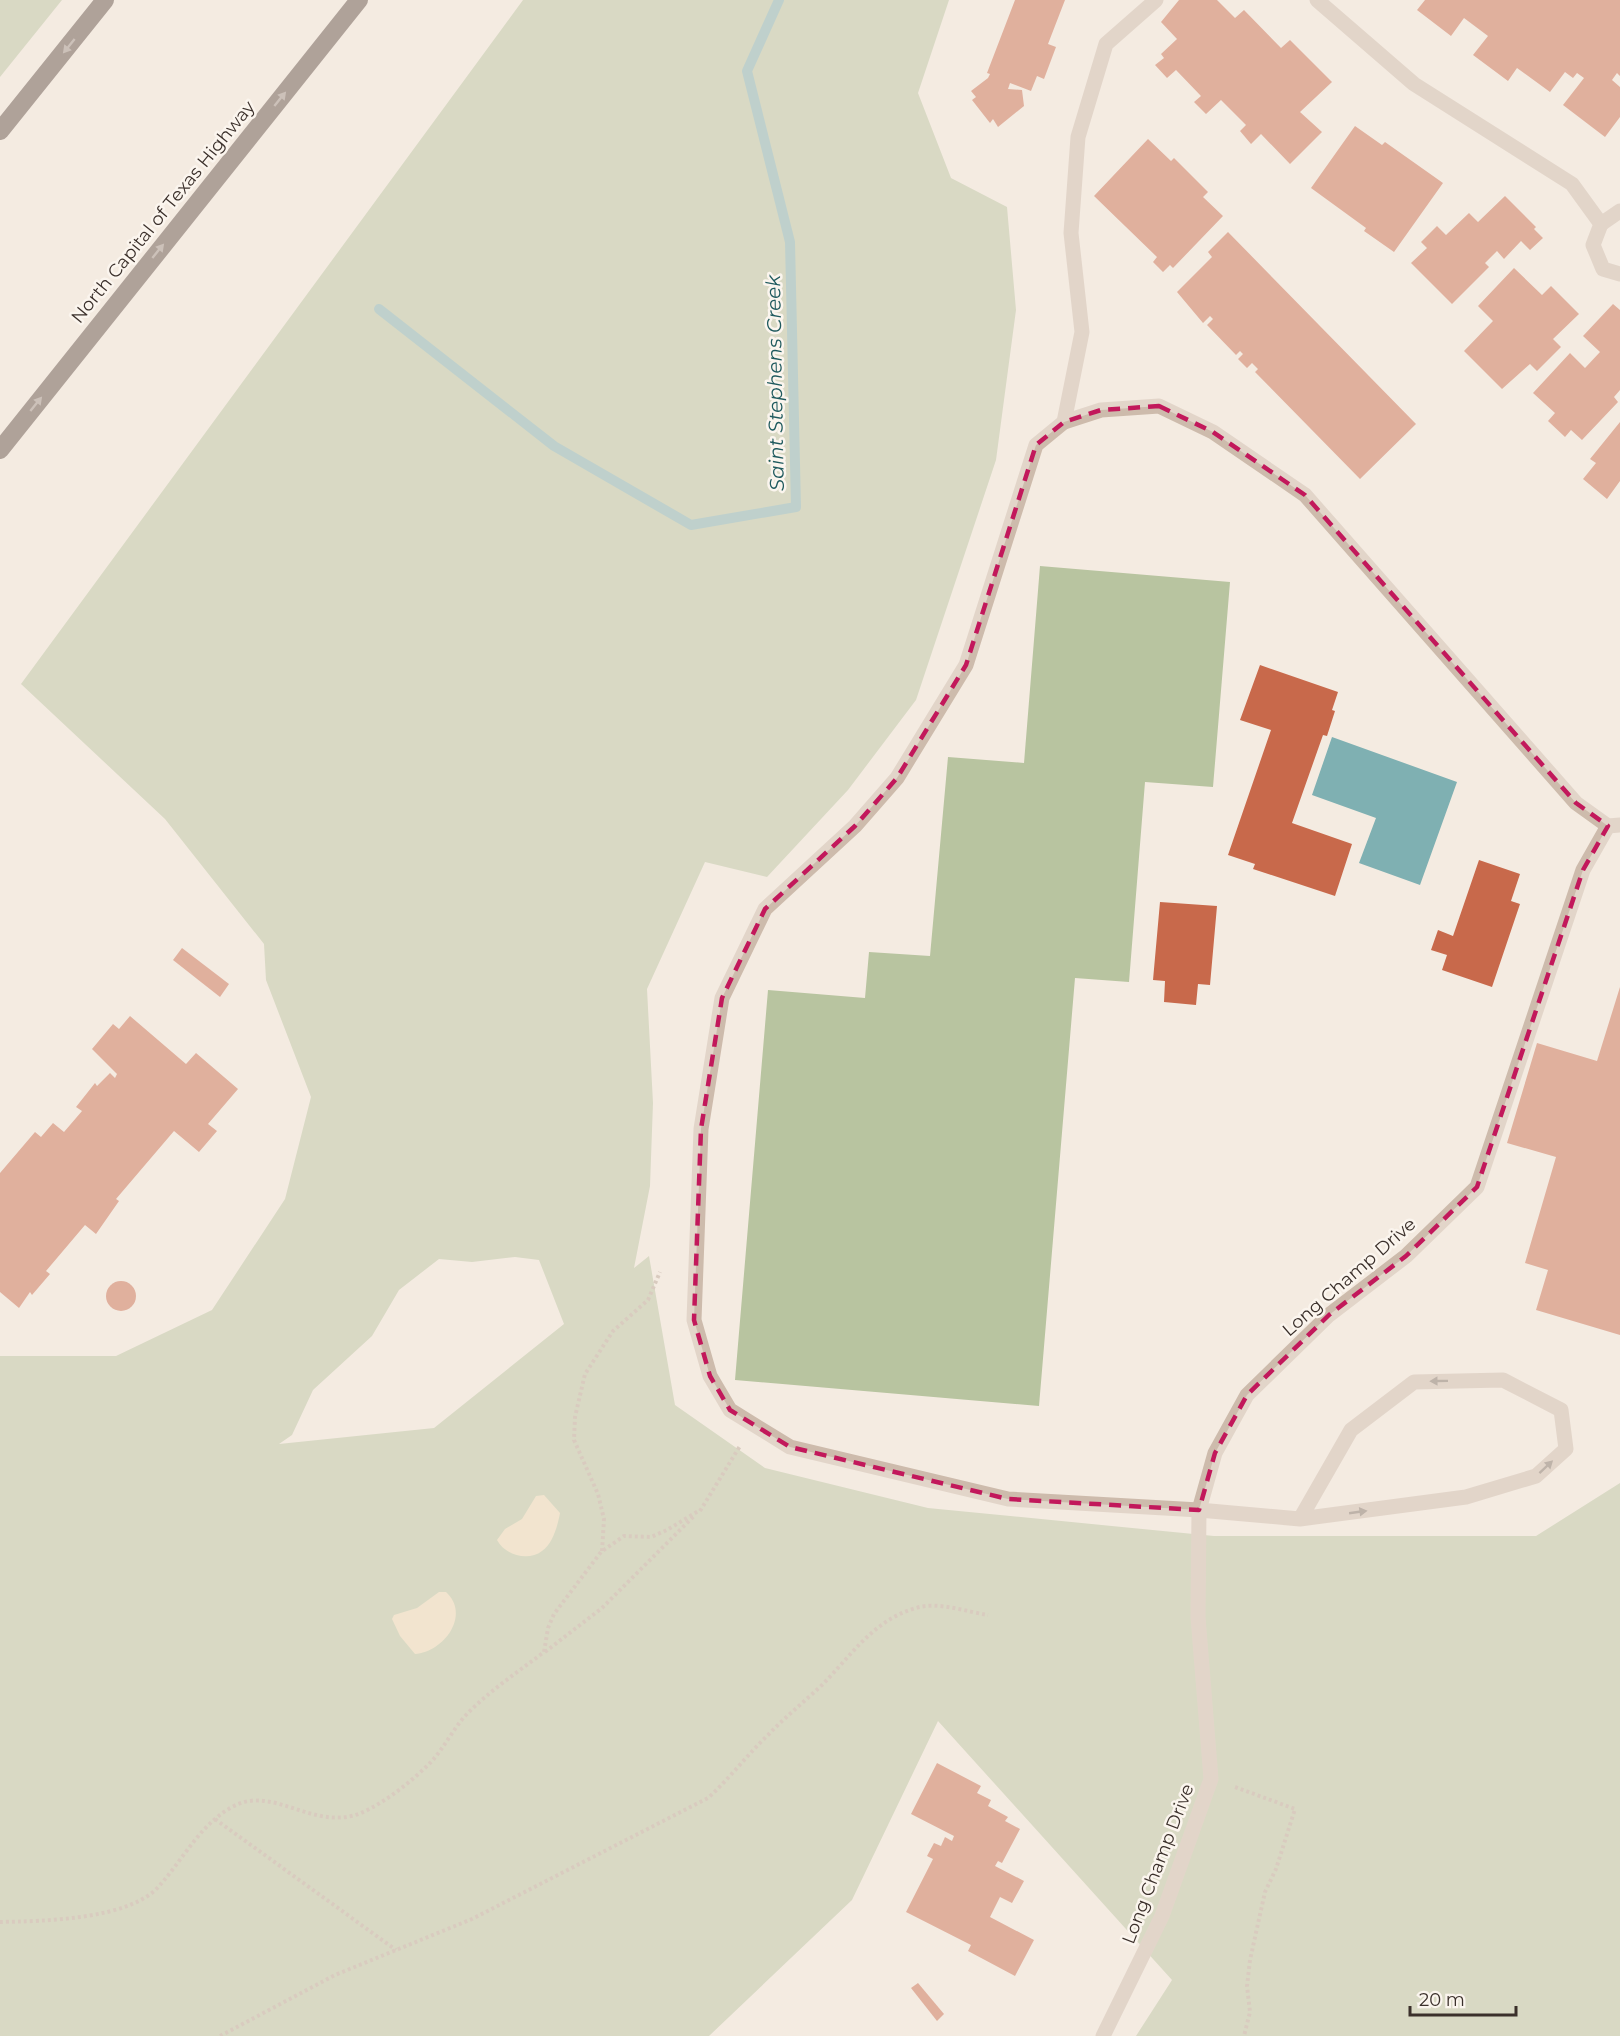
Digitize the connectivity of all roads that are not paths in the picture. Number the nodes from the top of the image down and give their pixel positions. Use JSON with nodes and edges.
{"nodes":[{"id":1,"x":105,"y":0,"type":"edge"},
{"id":2,"x":359,"y":0,"type":"edge"},
{"id":3,"x":1156,"y":0,"type":"edge"},
{"id":4,"x":1317,"y":0,"type":"edge"},
{"id":5,"x":0,"y":131,"type":"edge"},
{"id":6,"x":1620,"y":211,"type":"edge"},
{"id":7,"x":1601,"y":224,"type":"junction"},
{"id":8,"x":1620,"y":274,"type":"edge"},
{"id":9,"x":1064,"y":422,"type":"junction"},
{"id":10,"x":0,"y":450,"type":"edge"},
{"id":11,"x":1614,"y":826,"type":"edge"},
{"id":12,"x":1199,"y":1510,"type":"junction"},
{"id":13,"x":1300,"y":1519,"type":"junction"},
{"id":14,"x":1103,"y":2036,"type":"edge"}],
"edges":[{"from":1,"to":5,"type":"highway","one_way":true},
{"from":10,"to":2,"type":"highway","name":"North Capital of Texas Highway","one_way":true},
{"from":3,"to":9,"type":"street"},
{"from":4,"to":7,"type":"street"},
{"from":6,"to":7,"type":"street"},
{"from":7,"to":8,"type":"street"},
{"from":9,"to":11,"type":"street"},
{"from":9,"to":12,"type":"street"},
{"from":11,"to":12,"type":"street","name":"Long Champ Drive"},
{"from":12,"to":13,"type":"street"},
{"from":12,"to":14,"type":"street","name":"Long Champ Drive"},
{"from":13,"to":13,"type":"street","one_way":true}]}
